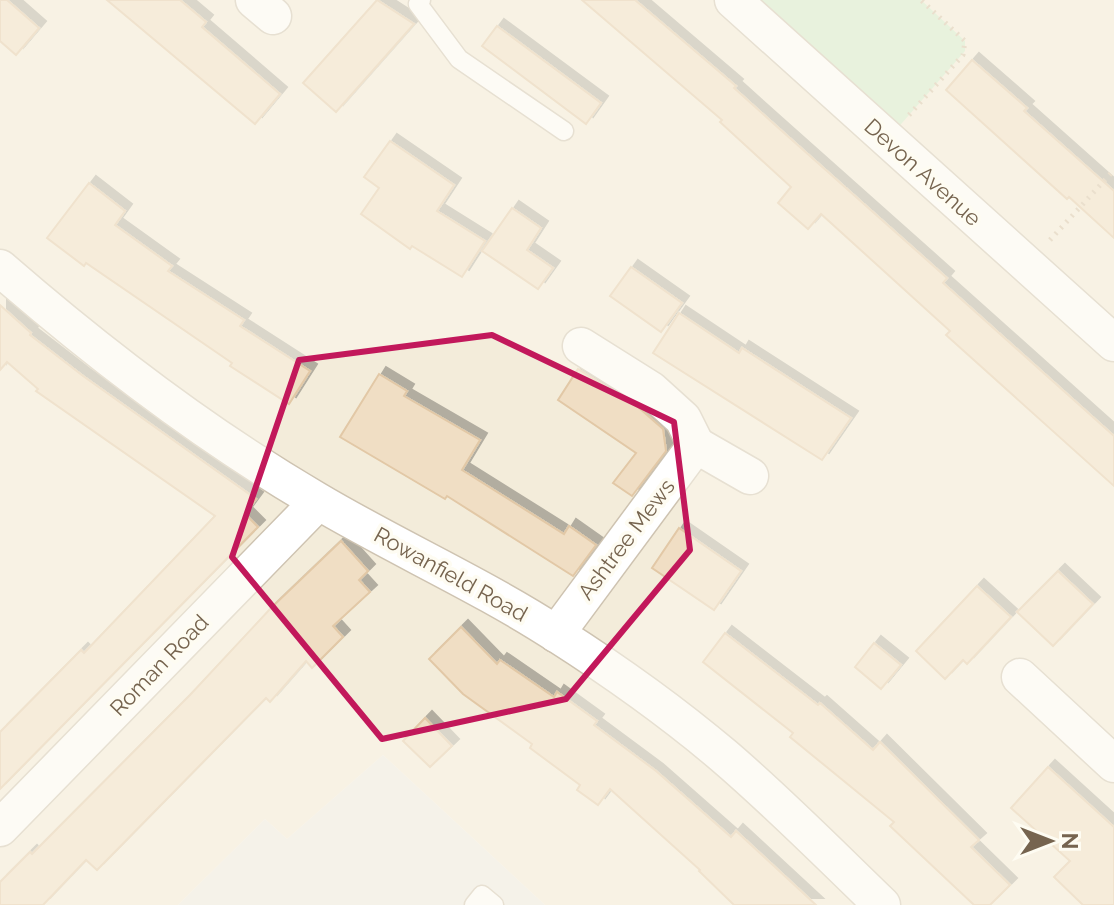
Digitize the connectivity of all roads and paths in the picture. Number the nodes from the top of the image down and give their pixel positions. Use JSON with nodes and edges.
{"nodes":[{"id":1,"x":421,"y":0,"type":"edge"},
{"id":2,"x":733,"y":0,"type":"edge"},
{"id":3,"x":921,"y":0,"type":"edge"},
{"id":4,"x":564,"y":131,"type":"dead end"},
{"id":5,"x":888,"y":139,"type":"junction"},
{"id":6,"x":1114,"y":170,"type":"edge"},
{"id":7,"x":1027,"y":265,"type":"junction"},
{"id":8,"x":0,"y":268,"type":"edge"},
{"id":9,"x":1114,"y":343,"type":"edge"},
{"id":10,"x":581,"y":346,"type":"dead end"},
{"id":11,"x":696,"y":445,"type":"junction"},
{"id":12,"x":750,"y":476,"type":"dead end"},
{"id":13,"x":318,"y":502,"type":"junction"},
{"id":14,"x":556,"y":634,"type":"junction"},
{"id":15,"x":1020,"y":677,"type":"dead end"},
{"id":16,"x":1114,"y":764,"type":"edge"},
{"id":17,"x":0,"y":828,"type":"edge"},
{"id":18,"x":474,"y":905,"type":"edge"},
{"id":19,"x":494,"y":905,"type":"edge"},
{"id":20,"x":882,"y":905,"type":"edge"}],
"edges":[{"from":1,"to":4,"type":"lane"},
{"from":2,"to":5,"type":"street","name":"Devon Avenue"},
{"from":3,"to":5,"type":"path"},
{"from":5,"to":7,"type":"street","name":"Devon Avenue"},
{"from":6,"to":7,"type":"path"},
{"from":7,"to":9,"type":"street","name":"Devon Avenue"},
{"from":8,"to":13,"type":"street","name":"Rowanfield Road"},
{"from":10,"to":11,"type":"street"},
{"from":11,"to":12,"type":"street"},
{"from":11,"to":14,"type":"street","name":"Ashtree Mews"},
{"from":13,"to":14,"type":"street","name":"Rowanfield Road"},
{"from":13,"to":17,"type":"street","name":"Roman Road"},
{"from":14,"to":20,"type":"street","name":"Rowanfield Road"},
{"from":15,"to":16,"type":"street"},
{"from":18,"to":19,"type":"lane"}]}
